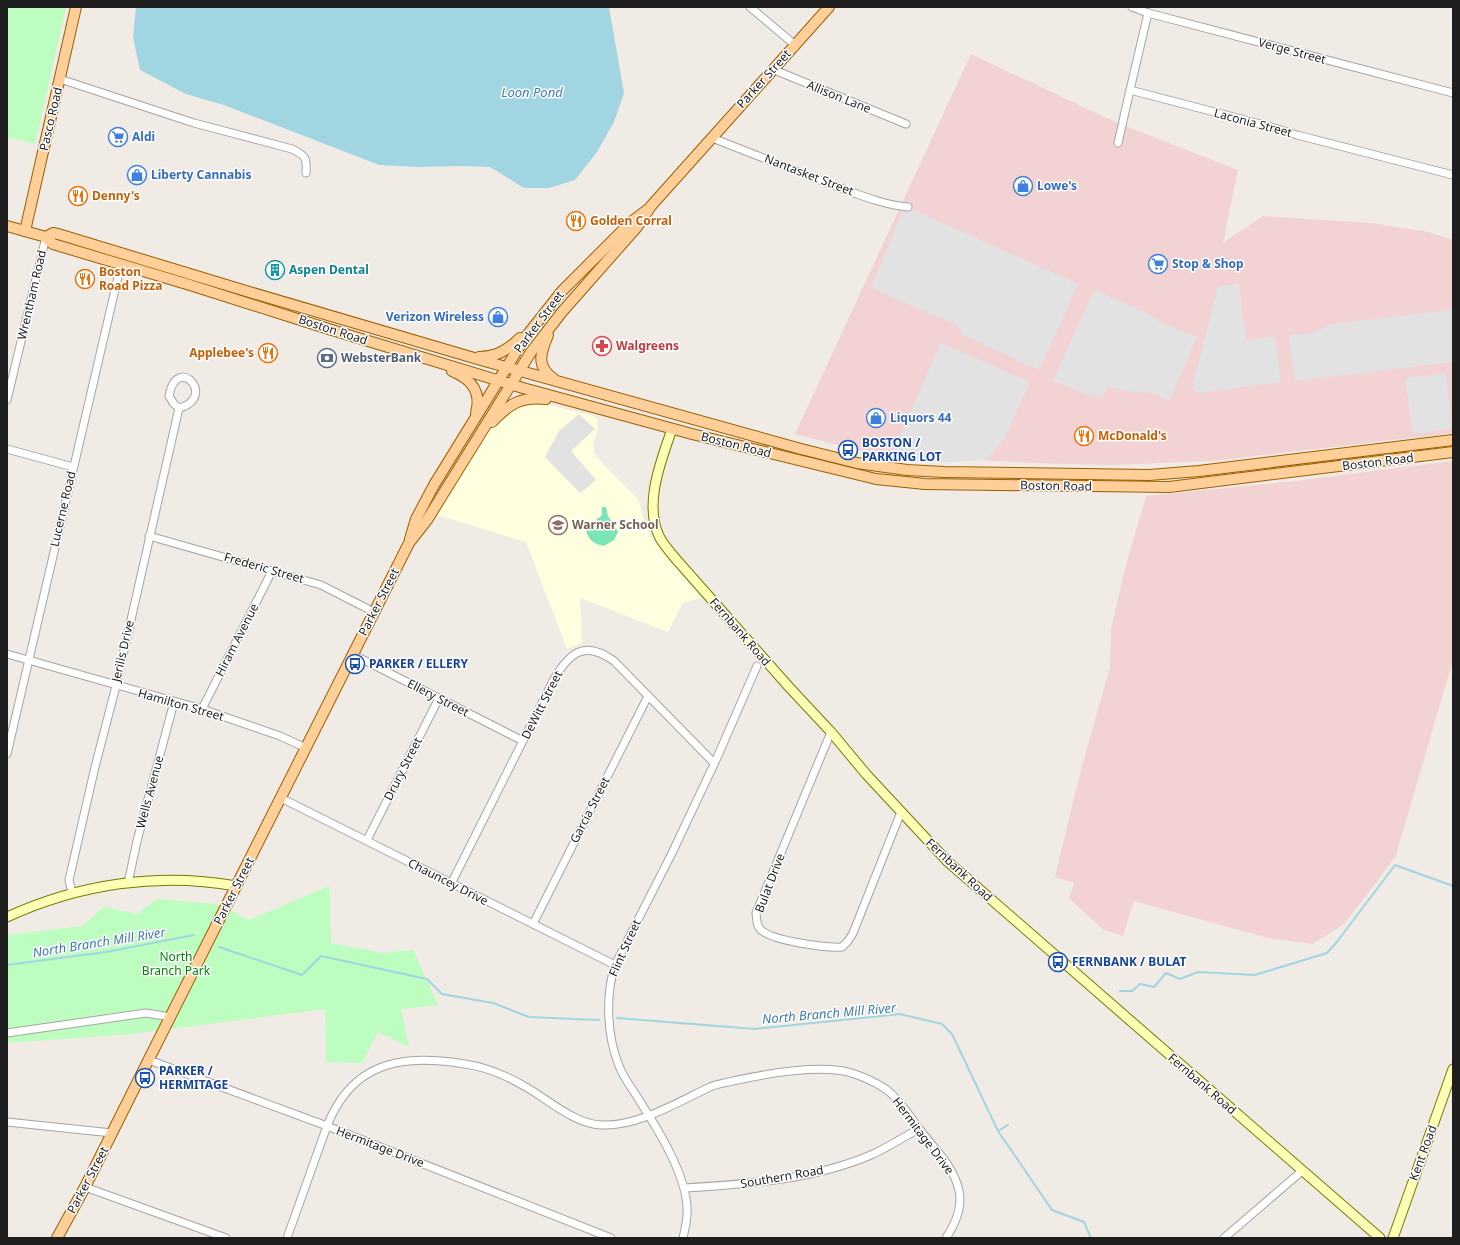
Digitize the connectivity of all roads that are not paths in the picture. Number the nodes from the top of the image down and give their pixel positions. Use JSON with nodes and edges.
{"nodes":[{"id":1,"x":76,"y":7,"type":"edge"},
{"id":2,"x":750,"y":7,"type":"edge"},
{"id":3,"x":829,"y":7,"type":"edge"},
{"id":4,"x":1132,"y":7,"type":"edge"},
{"id":5,"x":1148,"y":13,"type":"junction"},
{"id":6,"x":795,"y":45,"type":"junction"},
{"id":7,"x":772,"y":69,"type":"junction"},
{"id":8,"x":60,"y":79,"type":"junction"},
{"id":9,"x":1130,"y":90,"type":"junction"},
{"id":10,"x":1453,"y":93,"type":"edge"},
{"id":11,"x":906,"y":124,"type":"dead end"},
{"id":12,"x":712,"y":138,"type":"junction"},
{"id":13,"x":1118,"y":143,"type":"dead end"},
{"id":14,"x":306,"y":173,"type":"dead end"},
{"id":15,"x":1453,"y":175,"type":"edge"},
{"id":16,"x":651,"y":206,"type":"junction"},
{"id":17,"x":908,"y":207,"type":"dead end"},
{"id":18,"x":7,"y":226,"type":"edge"},
{"id":19,"x":25,"y":230,"type":"junction"},
{"id":20,"x":46,"y":236,"type":"junction"},
{"id":21,"x":121,"y":264,"type":"junction"},
{"id":22,"x":547,"y":309,"type":"junction"},
{"id":23,"x":554,"y":321,"type":"junction"},
{"id":24,"x":464,"y":355,"type":"junction"},
{"id":25,"x":425,"y":358,"type":"junction"},
{"id":26,"x":506,"y":367,"type":"junction"},
{"id":27,"x":519,"y":370,"type":"junction"},
{"id":28,"x":498,"y":380,"type":"junction"},
{"id":29,"x":561,"y":382,"type":"junction"},
{"id":30,"x":510,"y":384,"type":"junction"},
{"id":31,"x":7,"y":400,"type":"edge"},
{"id":32,"x":570,"y":401,"type":"junction"},
{"id":33,"x":179,"y":408,"type":"dead end"},
{"id":34,"x":470,"y":425,"type":"junction"},
{"id":35,"x":672,"y":429,"type":"junction"},
{"id":36,"x":478,"y":437,"type":"junction"},
{"id":37,"x":1453,"y":440,"type":"edge"},
{"id":38,"x":7,"y":449,"type":"edge"},
{"id":39,"x":1453,"y":452,"type":"edge"},
{"id":40,"x":73,"y":467,"type":"junction"},
{"id":41,"x":149,"y":536,"type":"junction"},
{"id":42,"x":409,"y":543,"type":"junction"},
{"id":43,"x":272,"y":571,"type":"junction"},
{"id":44,"x":374,"y":612,"type":"junction"},
{"id":45,"x":7,"y":654,"type":"edge"},
{"id":46,"x":352,"y":654,"type":"junction"},
{"id":47,"x":29,"y":660,"type":"junction"},
{"id":48,"x":757,"y":666,"type":"dead end"},
{"id":49,"x":116,"y":686,"type":"junction"},
{"id":50,"x":648,"y":696,"type":"junction"},
{"id":51,"x":439,"y":698,"type":"junction"},
{"id":52,"x":174,"y":702,"type":"junction"},
{"id":53,"x":202,"y":709,"type":"junction"},
{"id":54,"x":831,"y":732,"type":"junction"},
{"id":55,"x":523,"y":741,"type":"junction"},
{"id":56,"x":306,"y":748,"type":"junction"},
{"id":57,"x":7,"y":754,"type":"edge"},
{"id":58,"x":714,"y":763,"type":"junction"},
{"id":59,"x":281,"y":798,"type":"junction"},
{"id":60,"x":901,"y":812,"type":"junction"},
{"id":61,"x":367,"y":840,"type":"junction"},
{"id":62,"x":128,"y":883,"type":"junction"},
{"id":63,"x":451,"y":884,"type":"junction"},
{"id":64,"x":236,"y":886,"type":"junction"},
{"id":65,"x":72,"y":893,"type":"junction"},
{"id":66,"x":7,"y":917,"type":"edge"},
{"id":67,"x":533,"y":924,"type":"junction"},
{"id":68,"x":615,"y":965,"type":"junction"},
{"id":69,"x":170,"y":1017,"type":"junction"},
{"id":70,"x":7,"y":1033,"type":"edge"},
{"id":71,"x":149,"y":1060,"type":"junction"},
{"id":72,"x":1453,"y":1069,"type":"edge"},
{"id":73,"x":649,"y":1116,"type":"junction"},
{"id":74,"x":7,"y":1122,"type":"edge"},
{"id":75,"x":327,"y":1126,"type":"junction"},
{"id":76,"x":919,"y":1129,"type":"junction"},
{"id":77,"x":112,"y":1133,"type":"junction"},
{"id":78,"x":1302,"y":1171,"type":"junction"},
{"id":79,"x":85,"y":1186,"type":"junction"},
{"id":80,"x":685,"y":1188,"type":"junction"},
{"id":81,"x":57,"y":1238,"type":"edge"},
{"id":82,"x":226,"y":1238,"type":"edge"},
{"id":83,"x":287,"y":1238,"type":"edge"},
{"id":84,"x":610,"y":1238,"type":"edge"},
{"id":85,"x":683,"y":1238,"type":"edge"},
{"id":86,"x":946,"y":1238,"type":"edge"},
{"id":87,"x":1224,"y":1238,"type":"edge"},
{"id":88,"x":1380,"y":1238,"type":"edge"},
{"id":89,"x":1393,"y":1238,"type":"edge"}],
"edges":[{"from":1,"to":8,"type":"main road","name":"Pasco Road"},
{"from":2,"to":6,"type":"street"},
{"from":3,"to":6,"type":"main road","name":"Parker Street"},
{"from":4,"to":5,"type":"street","name":"Verge Street"},
{"from":5,"to":9,"type":"street"},
{"from":5,"to":10,"type":"street","name":"Verge Street"},
{"from":6,"to":7,"type":"main road","name":"Parker Street"},
{"from":7,"to":11,"type":"street","name":"Allison Lane"},
{"from":7,"to":12,"type":"main road","name":"Parker Street"},
{"from":8,"to":14,"type":"street"},
{"from":8,"to":19,"type":"main road","name":"Pasco Road"},
{"from":9,"to":13,"type":"street"},
{"from":9,"to":15,"type":"street","name":"Laconia Street"},
{"from":12,"to":16,"type":"main road","name":"Parker Street"},
{"from":12,"to":17,"type":"street","name":"Nantasket Street"},
{"from":16,"to":22,"type":"main road","name":"Parker Street"},
{"from":16,"to":23,"type":"main road","name":"Parker Street"},
{"from":18,"to":19,"type":"main road","name":"Boston Road"},
{"from":19,"to":20,"type":"main road","name":"Boston Road"},
{"from":20,"to":21,"type":"main road","name":"Boston Road"},
{"from":20,"to":24,"type":"main road","name":"Boston Road"},
{"from":20,"to":31,"type":"street","name":"Wrentham Road"},
{"from":21,"to":25,"type":"main road","name":"Boston Road"},
{"from":21,"to":40,"type":"street","name":"Lucerne Road"},
{"from":22,"to":24,"type":"main road"},
{"from":22,"to":26,"type":"main road","name":"Parker Street"},
{"from":23,"to":27,"type":"main road","name":"Parker Street"},
{"from":23,"to":29,"type":"main road"},
{"from":24,"to":26,"type":"main road","name":"Boston Road"},
{"from":25,"to":28,"type":"main road","name":"Boston Road"},
{"from":25,"to":34,"type":"main road"},
{"from":26,"to":27,"type":"main road","name":"Boston Road"},
{"from":26,"to":28,"type":"main road","name":"Parker Street"},
{"from":27,"to":29,"type":"main road","name":"Boston Road"},
{"from":27,"to":30,"type":"main road","name":"Parker Street"},
{"from":28,"to":30,"type":"main road","name":"Boston Road"},
{"from":28,"to":34,"type":"main road","name":"Parker Street"},
{"from":29,"to":37,"type":"main road","name":"Boston Road"},
{"from":30,"to":32,"type":"main road","name":"Boston Road"},
{"from":30,"to":36,"type":"main road","name":"Parker Street"},
{"from":32,"to":35,"type":"main road","name":"Boston Road"},
{"from":32,"to":36,"type":"main road"},
{"from":33,"to":41,"type":"street","name":"Jerilis Drive"},
{"from":34,"to":42,"type":"main road","name":"Parker Street"},
{"from":35,"to":39,"type":"main road","name":"Boston Road"},
{"from":35,"to":54,"type":"main road","name":"Fernbank Road"},
{"from":36,"to":42,"type":"main road","name":"Parker Street"},
{"from":38,"to":40,"type":"street"},
{"from":40,"to":47,"type":"street","name":"Lucerne Road"},
{"from":41,"to":43,"type":"street","name":"Frederic Street"},
{"from":41,"to":49,"type":"street","name":"Jerilis Drive"},
{"from":42,"to":44,"type":"main road","name":"Parker Street"},
{"from":43,"to":44,"type":"street","name":"Frederic Street"},
{"from":43,"to":53,"type":"street","name":"Hiram Avenue"},
{"from":44,"to":46,"type":"main road","name":"Parker Street"},
{"from":45,"to":47,"type":"street","name":"Hamilton Street"},
{"from":46,"to":51,"type":"street","name":"Ellery Street"},
{"from":46,"to":56,"type":"main road","name":"Parker Street"},
{"from":47,"to":49,"type":"street","name":"Hamilton Street"},
{"from":47,"to":57,"type":"street","name":"Lucerne Road"},
{"from":48,"to":58,"type":"street","name":"Flint Street"},
{"from":49,"to":52,"type":"street","name":"Hamilton Street"},
{"from":49,"to":65,"type":"street","name":"Jerilis Drive"},
{"from":50,"to":55,"type":"street","name":"DeWitt Street"},
{"from":50,"to":58,"type":"street","name":"DeWitt Street"},
{"from":50,"to":67,"type":"street","name":"Garcia Street"},
{"from":51,"to":55,"type":"street","name":"Ellery Street"},
{"from":51,"to":61,"type":"street","name":"Drury Street"},
{"from":52,"to":53,"type":"street","name":"Hamilton Street"},
{"from":52,"to":62,"type":"street","name":"Wells Avenue"},
{"from":53,"to":56,"type":"street","name":"Hamilton Street"},
{"from":54,"to":60,"type":"main road","name":"Fernbank Road"},
{"from":54,"to":60,"type":"street","name":"Bulat Drive"},
{"from":55,"to":63,"type":"street","name":"DeWitt Street"},
{"from":56,"to":59,"type":"main road","name":"Parker Street"},
{"from":58,"to":68,"type":"street","name":"Flint Street"},
{"from":59,"to":61,"type":"street","name":"Chauncey Drive"},
{"from":59,"to":64,"type":"main road","name":"Parker Street"},
{"from":60,"to":78,"type":"main road","name":"Fernbank Road"},
{"from":61,"to":63,"type":"street","name":"Chauncey Drive"},
{"from":62,"to":64,"type":"main road"},
{"from":62,"to":65,"type":"main road"},
{"from":63,"to":67,"type":"street","name":"Chauncey Drive"},
{"from":64,"to":69,"type":"main road","name":"Parker Street"},
{"from":65,"to":66,"type":"main road"},
{"from":67,"to":68,"type":"street","name":"Chauncey Drive"},
{"from":68,"to":73,"type":"street","name":"Flint Street"},
{"from":69,"to":70,"type":"street"},
{"from":69,"to":71,"type":"main road","name":"Parker Street"},
{"from":71,"to":75,"type":"street","name":"Hermitage Drive"},
{"from":71,"to":77,"type":"main road","name":"Parker Street"},
{"from":72,"to":89,"type":"main road","name":"Kent Road"},
{"from":73,"to":75,"type":"street","name":"Hermitage Drive"},
{"from":73,"to":76,"type":"street","name":"Hermitage Drive"},
{"from":73,"to":80,"type":"street","name":"Flint Street"},
{"from":74,"to":77,"type":"street"},
{"from":75,"to":83,"type":"street","name":"Hermitage Drive"},
{"from":75,"to":84,"type":"street","name":"Hermitage Drive"},
{"from":76,"to":80,"type":"street","name":"Southern Road"},
{"from":76,"to":86,"type":"street","name":"Hermitage Drive"},
{"from":77,"to":79,"type":"main road","name":"Parker Street"},
{"from":78,"to":87,"type":"street"},
{"from":78,"to":88,"type":"main road","name":"Fernbank Road"},
{"from":79,"to":81,"type":"main road","name":"Parker Street"},
{"from":79,"to":82,"type":"street"},
{"from":80,"to":85,"type":"street","name":"Flint Street"}]}
